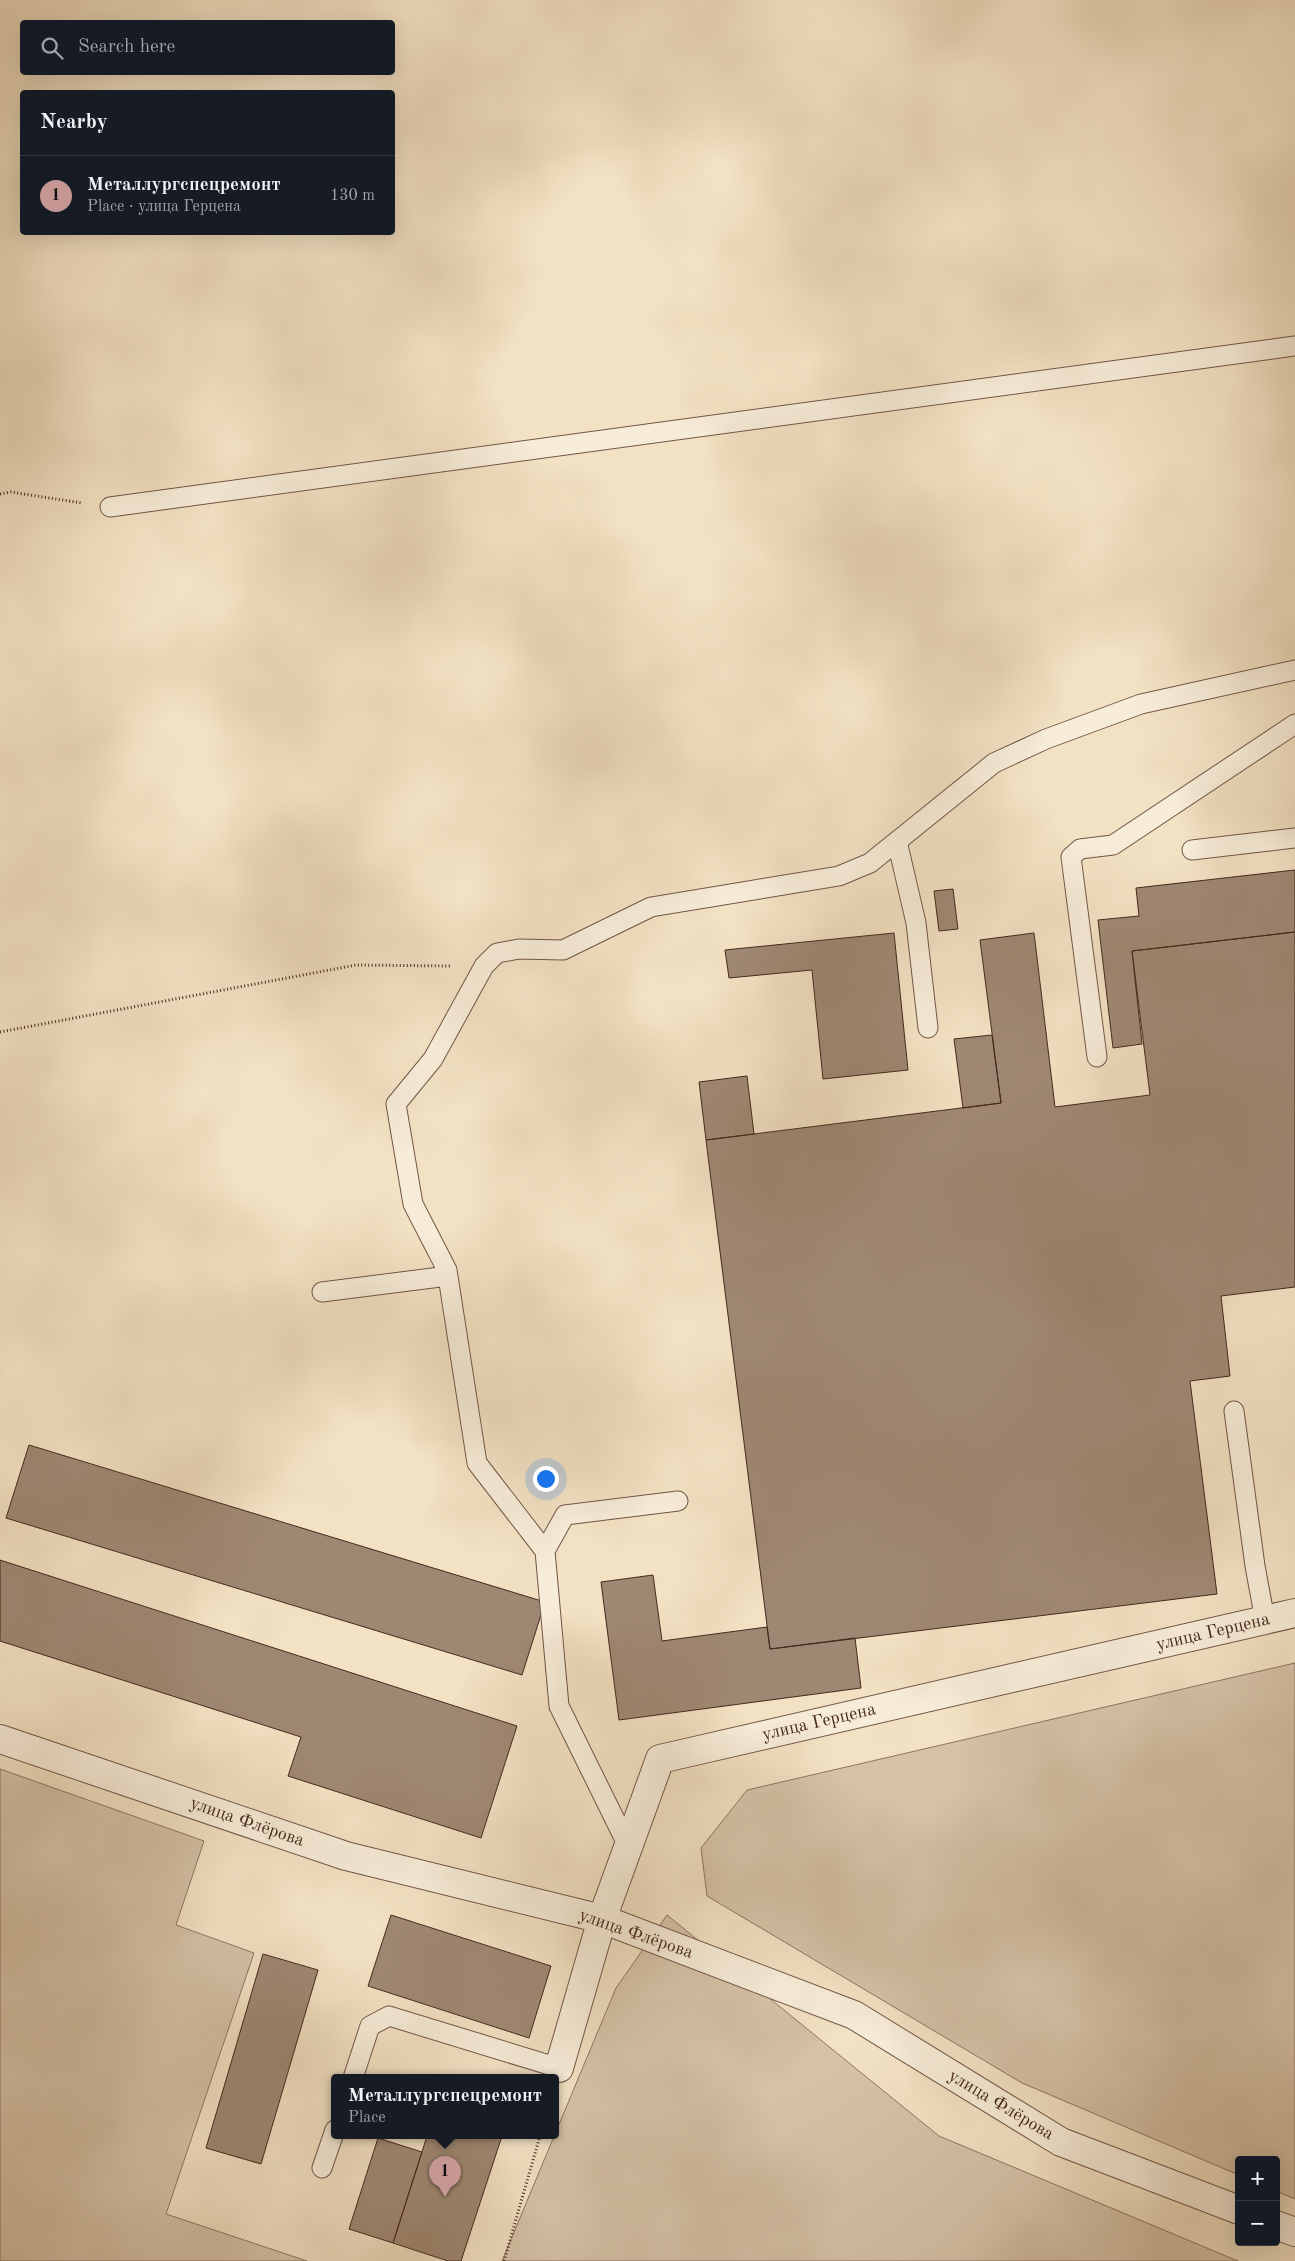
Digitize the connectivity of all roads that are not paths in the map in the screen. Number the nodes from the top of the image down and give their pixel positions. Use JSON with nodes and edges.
{"nodes":[{"id":1,"x":1295,"y":346,"type":"edge"},
{"id":2,"x":110,"y":507,"type":"road end"},
{"id":3,"x":1295,"y":670,"type":"edge"},
{"id":4,"x":1295,"y":724,"type":"edge"},
{"id":5,"x":1295,"y":838,"type":"edge"},
{"id":6,"x":897,"y":841,"type":"junction"},
{"id":7,"x":1192,"y":850,"type":"dead end"},
{"id":8,"x":928,"y":1028,"type":"dead end"},
{"id":9,"x":1097,"y":1057,"type":"dead end"},
{"id":10,"x":448,"y":1276,"type":"junction"},
{"id":11,"x":322,"y":1292,"type":"dead end"},
{"id":12,"x":1234,"y":1411,"type":"dead end"},
{"id":13,"x":678,"y":1502,"type":"dead end"},
{"id":14,"x":545,"y":1551,"type":"junction"},
{"id":15,"x":1295,"y":1613,"type":"edge"},
{"id":16,"x":1265,"y":1620,"type":"junction"},
{"id":17,"x":0,"y":1739,"type":"edge"},
{"id":18,"x":628,"y":1846,"type":"junction"},
{"id":19,"x":602,"y":1919,"type":"junction"},
{"id":20,"x":559,"y":2068,"type":"joint"},
{"id":21,"x":354,"y":2074,"type":"edge"},
{"id":22,"x":332,"y":2139,"type":"edge"},
{"id":23,"x":322,"y":2168,"type":"dead end"},
{"id":24,"x":1235,"y":2208,"type":"edge"},
{"id":25,"x":1280,"y":2226,"type":"edge"},
{"id":26,"x":1295,"y":2232,"type":"edge"}],
"edges":[{"from":1,"to":2,"type":"lane"},
{"from":3,"to":6,"type":"lane"},
{"from":4,"to":9,"type":"lane"},
{"from":5,"to":7,"type":"lane"},
{"from":6,"to":8,"type":"lane"},
{"from":6,"to":10,"type":"lane"},
{"from":10,"to":11,"type":"lane"},
{"from":10,"to":14,"type":"lane"},
{"from":12,"to":16,"type":"lane"},
{"from":13,"to":14,"type":"lane"},
{"from":14,"to":18,"type":"lane"},
{"from":15,"to":16,"type":"street","name":"улица Герцена"},
{"from":16,"to":18,"type":"street","name":"улица Герцена"},
{"from":17,"to":19,"type":"street","name":"улица Флёрова"},
{"from":18,"to":19,"type":"street","name":"улица Герцена"},
{"from":19,"to":20,"type":"street","name":"улица Герцена"},
{"from":19,"to":24,"type":"street","name":"улица Флёрова"},
{"from":20,"to":21,"type":"lane"},
{"from":22,"to":23,"type":"lane"},
{"from":25,"to":26,"type":"street"}]}
